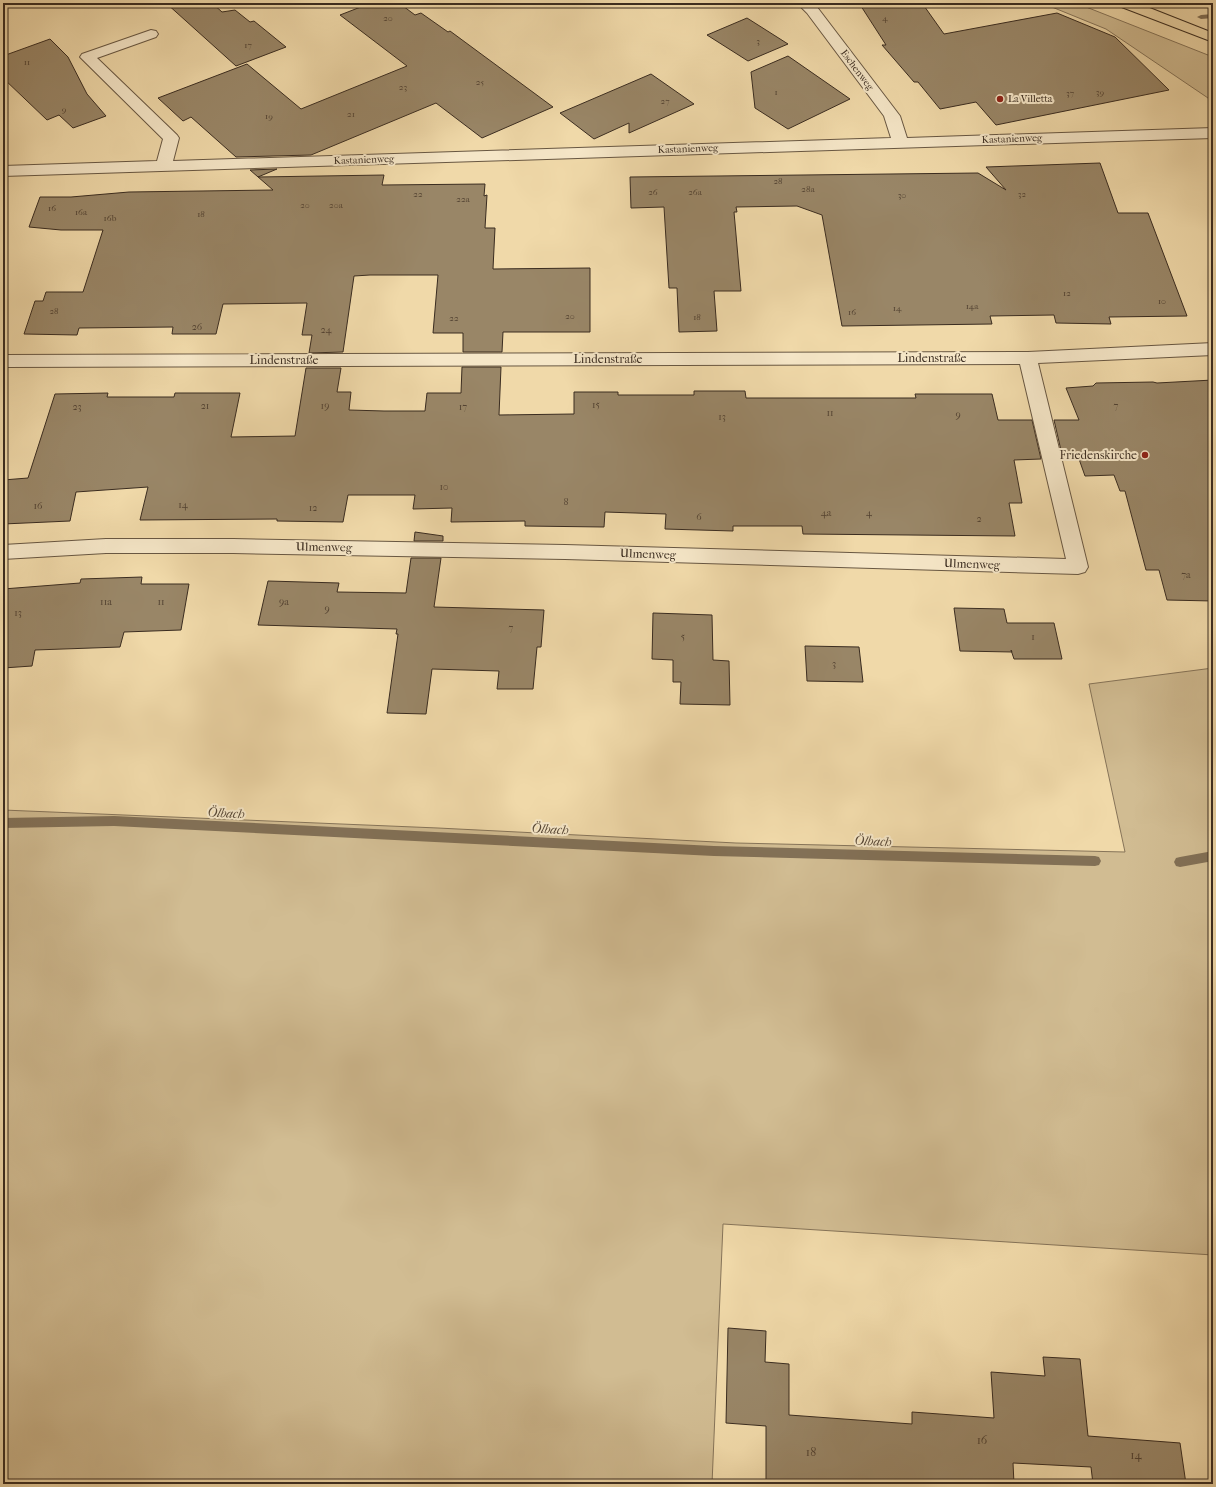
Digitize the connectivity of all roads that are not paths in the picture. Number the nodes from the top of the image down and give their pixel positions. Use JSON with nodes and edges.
{"nodes":[{"id":1,"x":804,"y":3,"type":"edge"},
{"id":2,"x":1124,"y":3,"type":"edge"},
{"id":3,"x":152,"y":34,"type":"dead end"},
{"id":4,"x":1213,"y":38,"type":"edge"},
{"id":5,"x":1213,"y":133,"type":"edge"},
{"id":6,"x":900,"y":142,"type":"junction"},
{"id":7,"x":164,"y":166,"type":"junction"},
{"id":8,"x":3,"y":170,"type":"edge"},
{"id":9,"x":1213,"y":349,"type":"edge"},
{"id":10,"x":1028,"y":358,"type":"junction"},
{"id":11,"x":3,"y":361,"type":"edge"},
{"id":12,"x":3,"y":552,"type":"edge"}],
"edges":[{"from":1,"to":6,"type":"street","name":"Eschenweg"},
{"from":2,"to":4,"type":"main road"},
{"from":3,"to":7,"type":"street"},
{"from":5,"to":6,"type":"street","name":"Kastanienweg"},
{"from":6,"to":7,"type":"street","name":"Kastanienweg"},
{"from":7,"to":8,"type":"street","name":"Kastanienweg"},
{"from":9,"to":10,"type":"street","name":"Lindenstraße"},
{"from":10,"to":11,"type":"street","name":"Lindenstraße"},
{"from":10,"to":12,"type":"street","name":"Ulmenweg"}]}
